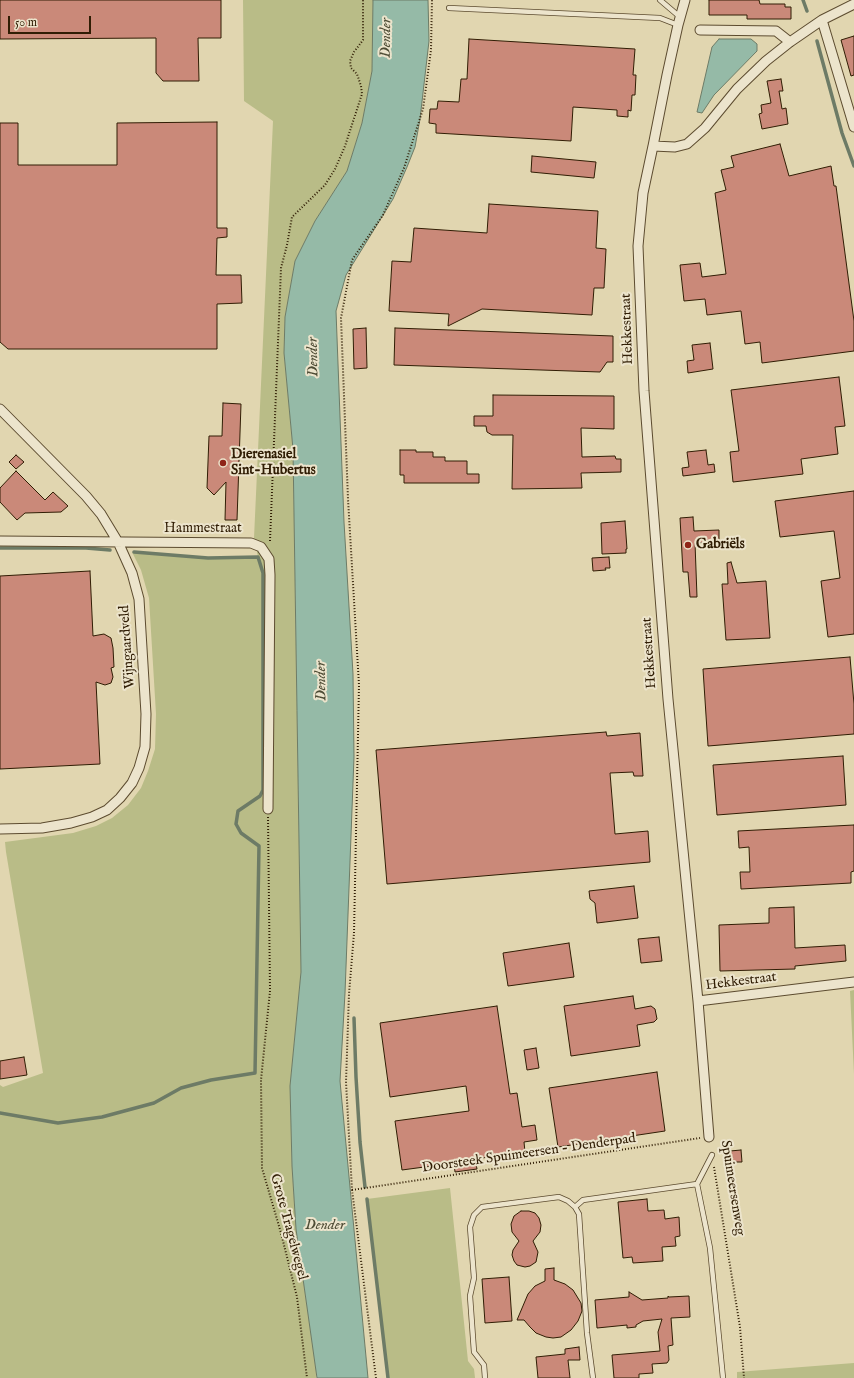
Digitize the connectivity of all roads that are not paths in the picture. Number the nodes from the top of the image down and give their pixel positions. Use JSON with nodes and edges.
{"nodes":[{"id":1,"x":660,"y":0,"type":"edge"},
{"id":2,"x":685,"y":0,"type":"edge"},
{"id":3,"x":854,"y":4,"type":"edge"},
{"id":4,"x":449,"y":8,"type":"dead end"},
{"id":5,"x":822,"y":20,"type":"junction"},
{"id":6,"x":679,"y":21,"type":"junction"},
{"id":7,"x":700,"y":30,"type":"dead end"},
{"id":8,"x":790,"y":42,"type":"junction"},
{"id":9,"x":854,"y":128,"type":"edge"},
{"id":10,"x":654,"y":146,"type":"junction"},
{"id":11,"x":0,"y":408,"type":"edge"},
{"id":12,"x":0,"y":541,"type":"edge"},
{"id":13,"x":118,"y":542,"type":"junction"},
{"id":14,"x":268,"y":809,"type":"road end"},
{"id":15,"x":0,"y":829,"type":"edge"},
{"id":16,"x":854,"y":982,"type":"edge"},
{"id":17,"x":698,"y":1001,"type":"junction"},
{"id":18,"x":709,"y":1137,"type":"road end"},
{"id":19,"x":712,"y":1155,"type":"road end"},
{"id":20,"x":697,"y":1184,"type":"junction"},
{"id":21,"x":575,"y":1207,"type":"junction"},
{"id":22,"x":485,"y":1378,"type":"edge"},
{"id":23,"x":593,"y":1378,"type":"edge"},
{"id":24,"x":723,"y":1378,"type":"edge"}],
"edges":[{"from":1,"to":6,"type":"lane"},
{"from":2,"to":6,"type":"street","name":"Hekkestraat"},
{"from":3,"to":5,"type":"street"},
{"from":4,"to":6,"type":"lane"},
{"from":5,"to":8,"type":"street"},
{"from":5,"to":9,"type":"street"},
{"from":6,"to":10,"type":"street","name":"Hekkestraat"},
{"from":7,"to":8,"type":"street"},
{"from":8,"to":10,"type":"street"},
{"from":10,"to":17,"type":"street","name":"Hekkestraat"},
{"from":11,"to":13,"type":"street","name":"Wijngaardveld"},
{"from":12,"to":13,"type":"street","name":"Hammestraat"},
{"from":13,"to":14,"type":"street","name":"Hammestraat"},
{"from":13,"to":15,"type":"street","name":"Wijngaardveld"},
{"from":16,"to":17,"type":"street","name":"Hekkestraat"},
{"from":17,"to":18,"type":"street","name":"Spuimeersenweg"},
{"from":19,"to":20,"type":"lane"},
{"from":20,"to":21,"type":"lane"},
{"from":20,"to":24,"type":"lane"},
{"from":21,"to":22,"type":"lane"},
{"from":21,"to":23,"type":"lane"}]}
